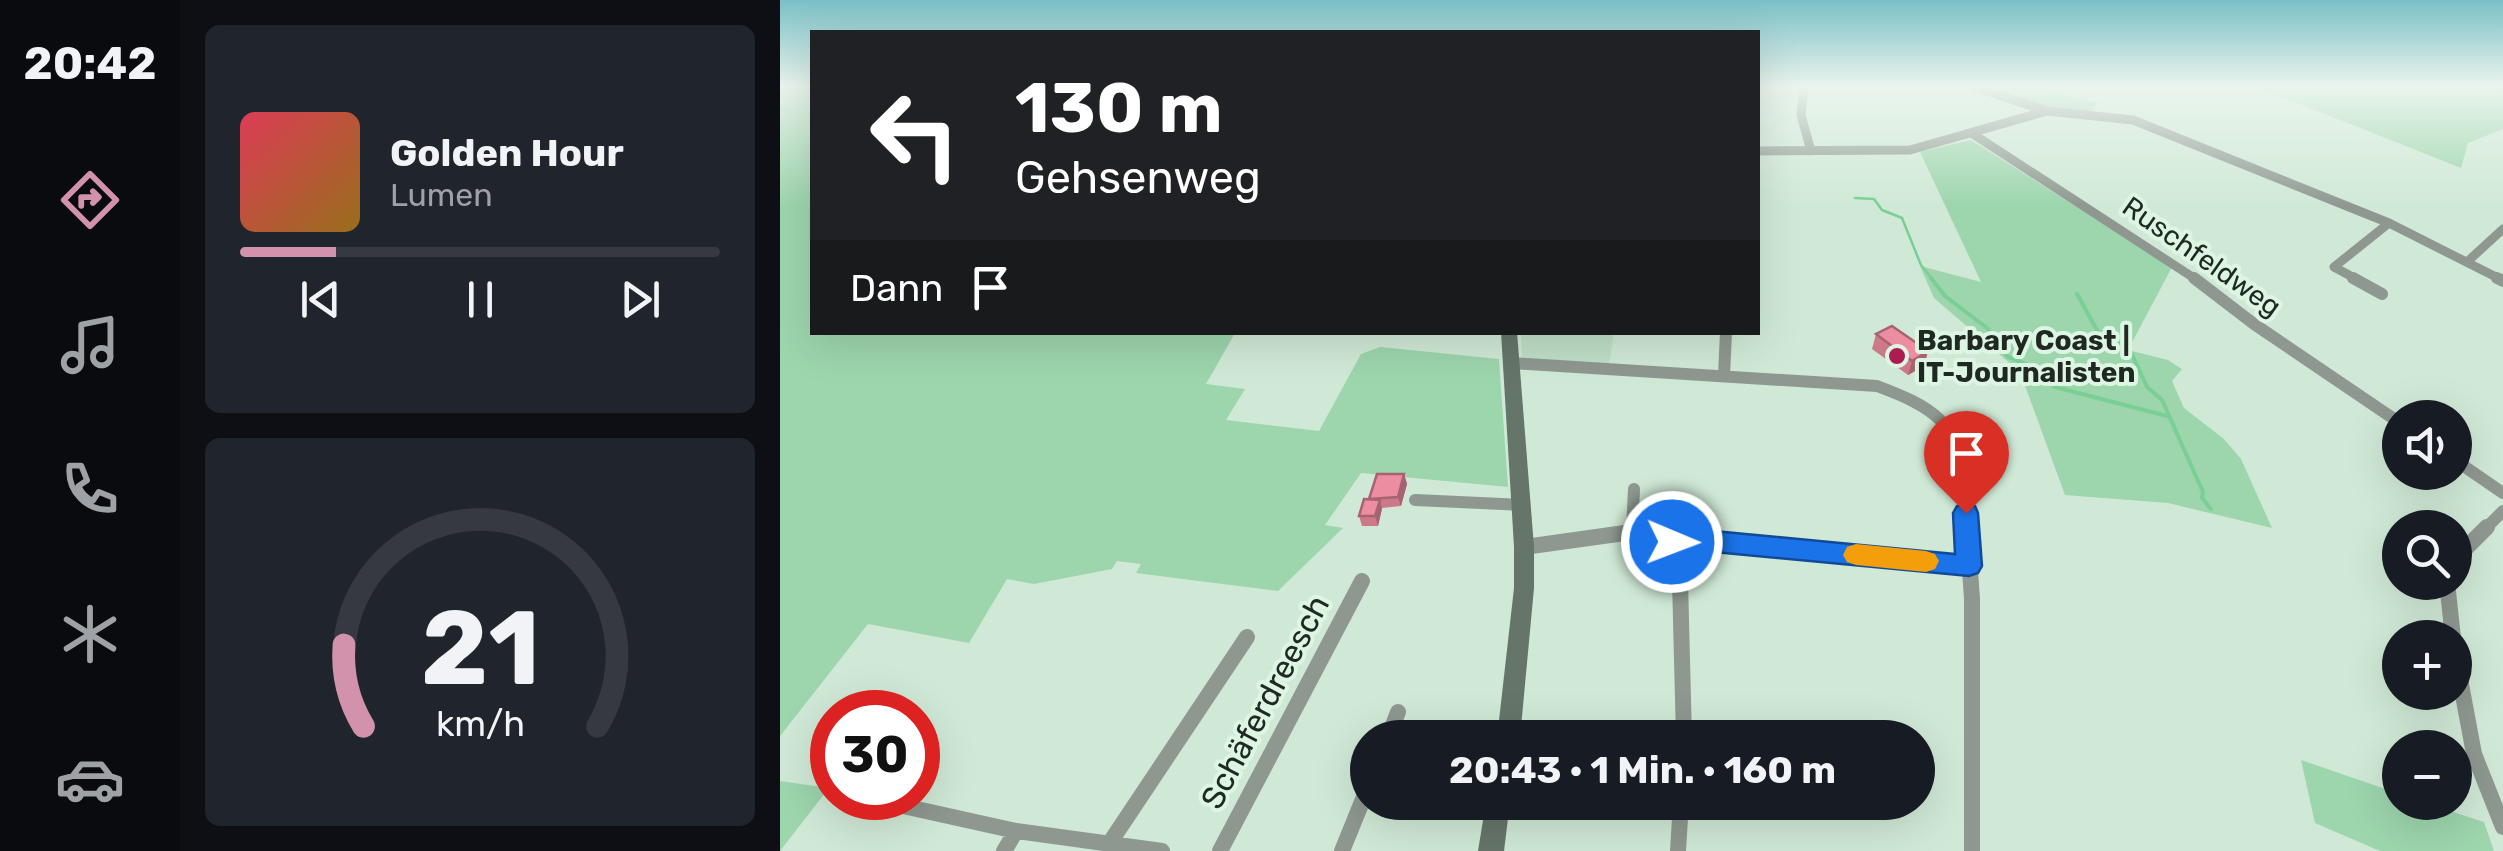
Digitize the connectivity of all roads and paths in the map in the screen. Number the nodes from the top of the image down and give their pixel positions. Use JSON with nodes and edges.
{"nodes":[{"id":1,"x":1804,"y":127,"type":"edge"},
{"id":2,"x":1995,"y":127,"type":"edge"},
{"id":3,"x":2155,"y":127,"type":"edge"},
{"id":4,"x":1973,"y":134,"type":"junction"},
{"id":5,"x":1810,"y":151,"type":"junction"},
{"id":6,"x":1760,"y":152,"type":"edge"},
{"id":7,"x":2389,"y":223,"type":"junction"},
{"id":8,"x":2503,"y":229,"type":"edge"},
{"id":9,"x":2467,"y":262,"type":"junction"},
{"id":10,"x":2503,"y":281,"type":"edge"},
{"id":11,"x":2382,"y":294,"type":"dead end"},
{"id":12,"x":1510,"y":335,"type":"edge"},
{"id":13,"x":1726,"y":335,"type":"edge"},
{"id":14,"x":1511,"y":362,"type":"junction"},
{"id":15,"x":1724,"y":376,"type":"junction"},
{"id":16,"x":2382,"y":411,"type":"edge"},
{"id":17,"x":2472,"y":472,"type":"edge"},
{"id":18,"x":1967,"y":483,"type":"dead end"},
{"id":19,"x":1634,"y":488,"type":"dead end"},
{"id":20,"x":2503,"y":493,"type":"edge"},
{"id":21,"x":1414,"y":500,"type":"dead end"},
{"id":22,"x":1524,"y":505,"type":"junction"},
{"id":23,"x":2503,"y":511,"type":"edge"},
{"id":24,"x":1966,"y":513,"type":"dead end"},
{"id":25,"x":1632,"y":531,"type":"junction"},
{"id":26,"x":1680,"y":541,"type":"junction"},
{"id":27,"x":2472,"y":542,"type":"edge"},
{"id":28,"x":1524,"y":546,"type":"junction"},
{"id":29,"x":1969,"y":566,"type":"junction"},
{"id":30,"x":1362,"y":582,"type":"dead end"},
{"id":31,"x":1246,"y":637,"type":"dead end"},
{"id":32,"x":2466,"y":710,"type":"edge"},
{"id":33,"x":1398,"y":712,"type":"dead end"},
{"id":34,"x":1395,"y":720,"type":"edge"},
{"id":35,"x":1510,"y":720,"type":"edge"},
{"id":36,"x":1684,"y":720,"type":"edge"},
{"id":37,"x":940,"y":814,"type":"edge"},
{"id":38,"x":1355,"y":820,"type":"edge"},
{"id":39,"x":1495,"y":820,"type":"edge"},
{"id":40,"x":1680,"y":820,"type":"edge"},
{"id":41,"x":2503,"y":826,"type":"edge"},
{"id":42,"x":1016,"y":831,"type":"junction"},
{"id":43,"x":1111,"y":841,"type":"junction"},
{"id":44,"x":1004,"y":851,"type":"edge"},
{"id":45,"x":1162,"y":851,"type":"edge"},
{"id":46,"x":1220,"y":851,"type":"edge"},
{"id":47,"x":1342,"y":851,"type":"edge"},
{"id":48,"x":1491,"y":851,"type":"edge"},
{"id":49,"x":1678,"y":851,"type":"edge"},
{"id":50,"x":1972,"y":851,"type":"edge"}],
"edges":[{"from":1,"to":5,"type":"street"},
{"from":2,"to":4,"type":"street"},
{"from":3,"to":7,"type":"street"},
{"from":4,"to":5,"type":"street"},
{"from":4,"to":16,"type":"street","name":"Ruschfeldweg"},
{"from":5,"to":6,"type":"street"},
{"from":7,"to":9,"type":"street"},
{"from":7,"to":11,"type":"street"},
{"from":8,"to":9,"type":"street"},
{"from":9,"to":10,"type":"street"},
{"from":12,"to":14,"type":"main road"},
{"from":13,"to":15,"type":"street"},
{"from":14,"to":15,"type":"street"},
{"from":14,"to":22,"type":"main road"},
{"from":15,"to":18,"type":"street"},
{"from":17,"to":20,"type":"street"},
{"from":19,"to":25,"type":"street"},
{"from":21,"to":22,"type":"street"},
{"from":22,"to":28,"type":"main road"},
{"from":23,"to":27,"type":"street"},
{"from":24,"to":29,"type":"street"},
{"from":25,"to":26,"type":"street"},
{"from":25,"to":28,"type":"street"},
{"from":26,"to":29,"type":"street"},
{"from":26,"to":36,"type":"street"},
{"from":28,"to":35,"type":"main road"},
{"from":29,"to":50,"type":"street"},
{"from":30,"to":46,"type":"street","name":"Schäferdreesch"},
{"from":31,"to":43,"type":"street","name":"Schäferdreesch"},
{"from":32,"to":41,"type":"street"},
{"from":33,"to":34,"type":"street"},
{"from":37,"to":42,"type":"street"},
{"from":38,"to":47,"type":"street"},
{"from":39,"to":48,"type":"main road"},
{"from":40,"to":49,"type":"street"},
{"from":42,"to":43,"type":"street"},
{"from":42,"to":44,"type":"street"},
{"from":43,"to":45,"type":"street"}]}
